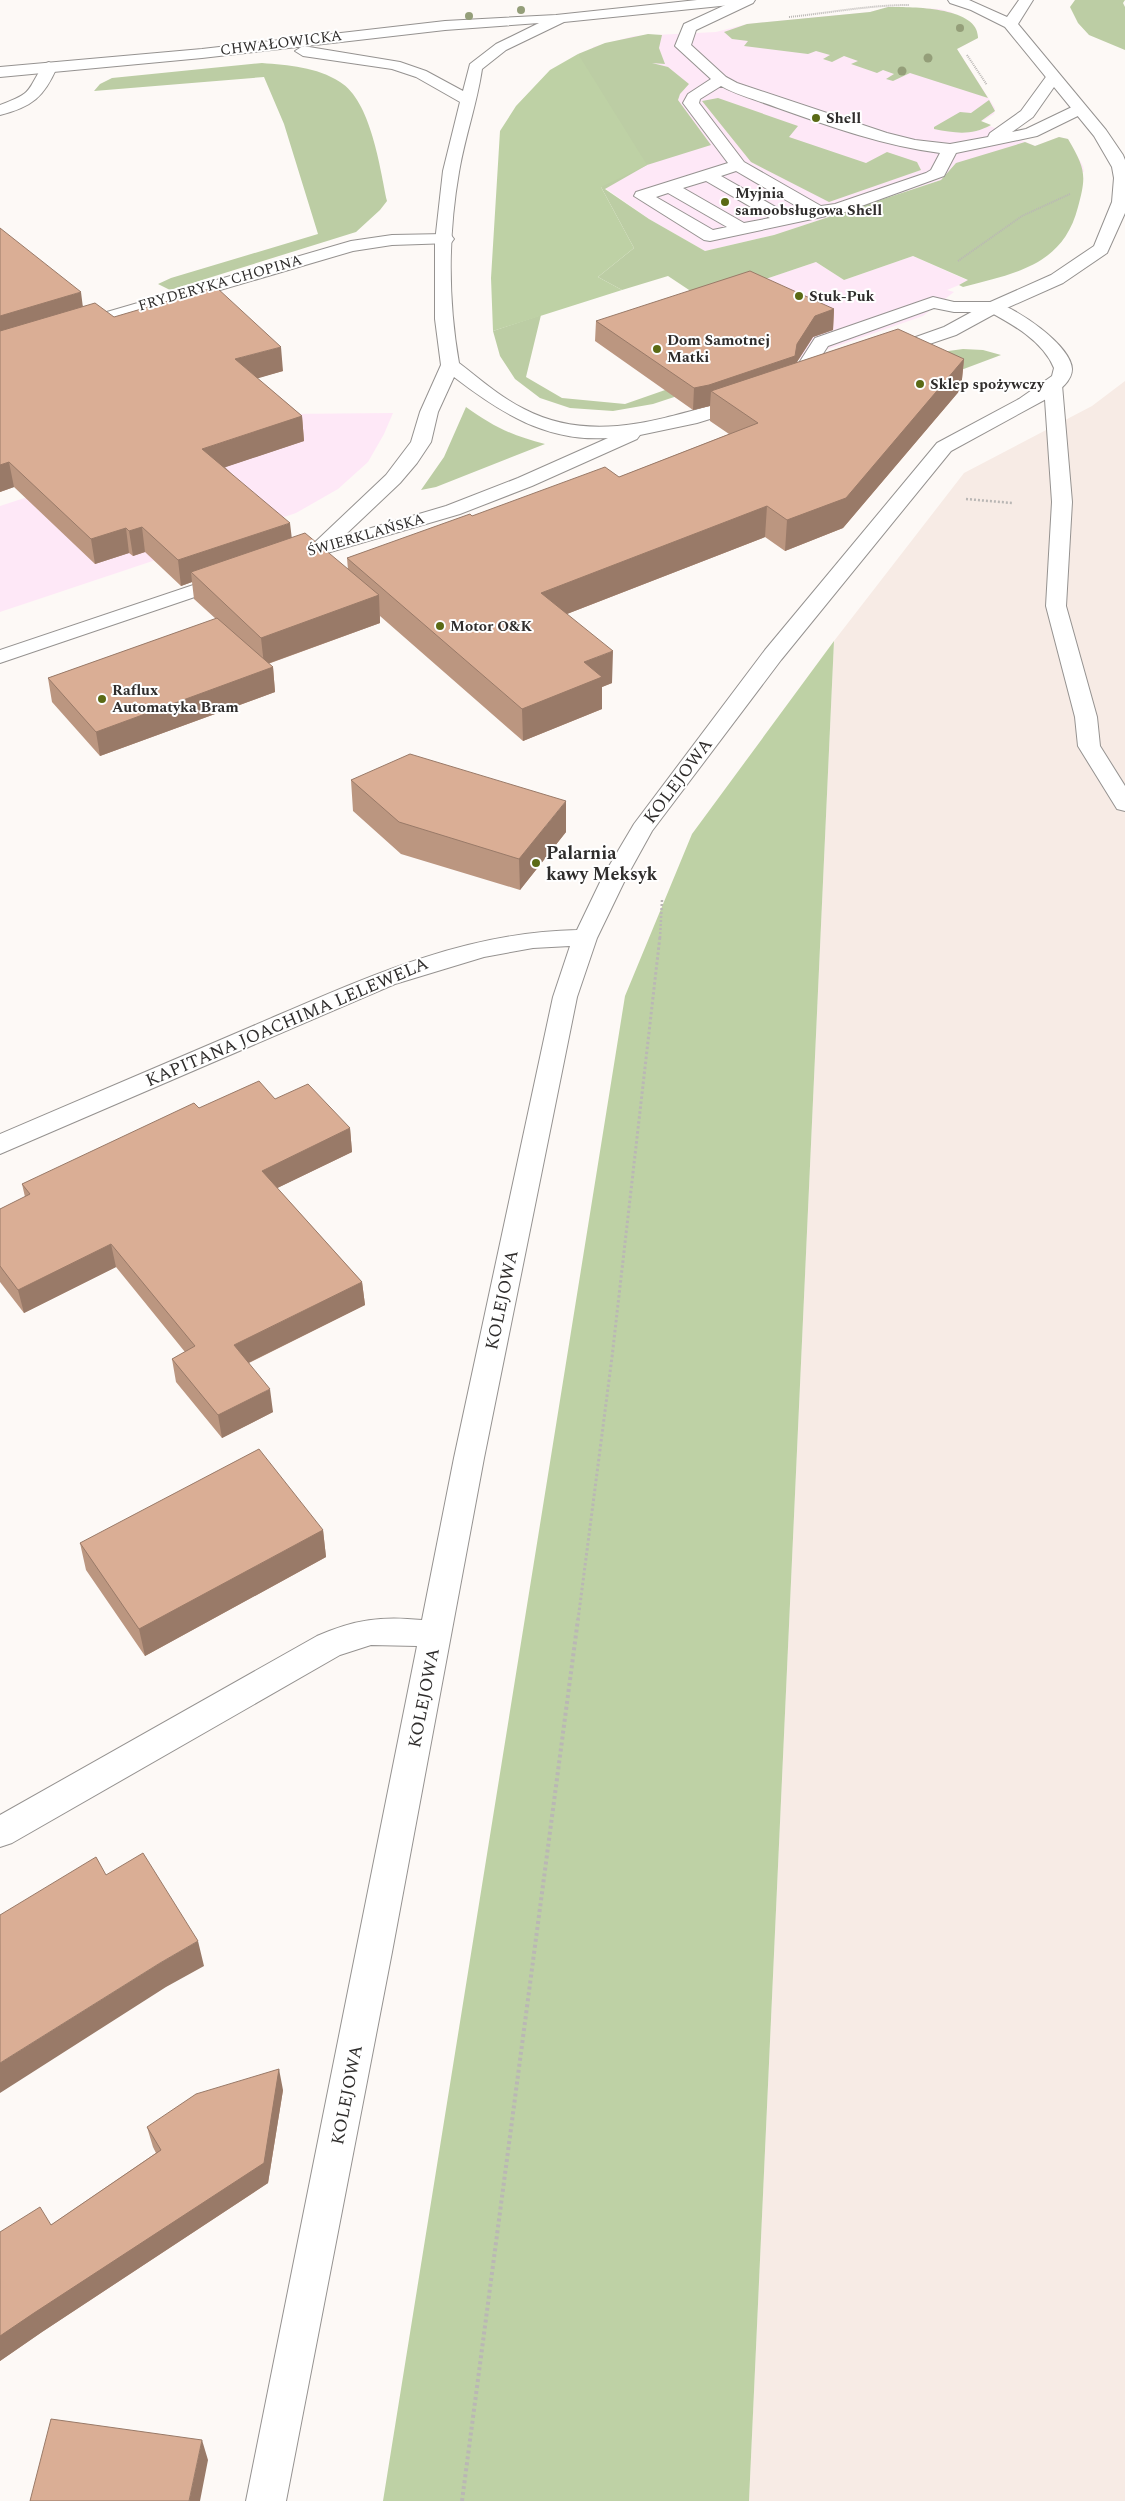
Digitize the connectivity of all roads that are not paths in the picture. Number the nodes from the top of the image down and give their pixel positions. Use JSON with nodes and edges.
{"nodes":[{"id":1,"x":740,"y":0,"type":"edge"},
{"id":2,"x":748,"y":0,"type":"edge"},
{"id":3,"x":954,"y":0,"type":"edge"},
{"id":4,"x":1026,"y":0,"type":"edge"},
{"id":5,"x":561,"y":18,"type":"junction"},
{"id":6,"x":1010,"y":24,"type":"junction"},
{"id":7,"x":267,"y":46,"type":"junction"},
{"id":8,"x":49,"y":67,"type":"junction"},
{"id":9,"x":0,"y":72,"type":"edge"},
{"id":10,"x":1053,"y":77,"type":"junction"},
{"id":11,"x":720,"y":80,"type":"junction"},
{"id":12,"x":470,"y":101,"type":"junction"},
{"id":13,"x":0,"y":110,"type":"edge"},
{"id":14,"x":1080,"y":110,"type":"junction"},
{"id":15,"x":985,"y":144,"type":"junction"},
{"id":16,"x":950,"y":149,"type":"junction"},
{"id":17,"x":738,"y":165,"type":"junction"},
{"id":18,"x":708,"y":175,"type":"junction"},
{"id":19,"x":670,"y":187,"type":"junction"},
{"id":20,"x":818,"y":212,"type":"junction"},
{"id":21,"x":785,"y":219,"type":"junction"},
{"id":22,"x":740,"y":228,"type":"junction"},
{"id":23,"x":445,"y":239,"type":"junction"},
{"id":24,"x":994,"y":307,"type":"junction"},
{"id":25,"x":58,"y":332,"type":"edge"},
{"id":26,"x":874,"y":357,"type":"edge"},
{"id":27,"x":450,"y":365,"type":"junction"},
{"id":28,"x":822,"y":376,"type":"edge"},
{"id":29,"x":804,"y":382,"type":"junction"},
{"id":30,"x":1053,"y":386,"type":"junction"},
{"id":31,"x":786,"y":388,"type":"edge"},
{"id":32,"x":760,"y":397,"type":"edge"},
{"id":33,"x":641,"y":429,"type":"junction"},
{"id":34,"x":319,"y":548,"type":"junction"},
{"id":35,"x":0,"y":657,"type":"edge"},
{"id":36,"x":1125,"y":804,"type":"edge"},
{"id":37,"x":585,"y":938,"type":"junction"},
{"id":38,"x":0,"y":1144,"type":"edge"},
{"id":39,"x":436,"y":1635,"type":"junction"},
{"id":40,"x":0,"y":1832,"type":"edge"},
{"id":41,"x":266,"y":2501,"type":"edge"}],
"edges":[{"from":1,"to":5,"type":"main road","name":"CHWAŁOWICKA"},
{"from":2,"to":11,"type":"main road"},
{"from":3,"to":6,"type":"main road"},
{"from":4,"to":6,"type":"main road"},
{"from":5,"to":7,"type":"main road","name":"CHWAŁOWICKA"},
{"from":5,"to":12,"type":"main road"},
{"from":6,"to":10,"type":"main road"},
{"from":7,"to":8,"type":"main road","name":"CHWAŁOWICKA"},
{"from":7,"to":12,"type":"main road"},
{"from":8,"to":9,"type":"main road","name":"CHWAŁOWICKA"},
{"from":8,"to":13,"type":"main road"},
{"from":10,"to":14,"type":"main road"},
{"from":10,"to":15,"type":"main road"},
{"from":11,"to":16,"type":"main road"},
{"from":11,"to":17,"type":"main road"},
{"from":12,"to":23,"type":"main road"},
{"from":14,"to":15,"type":"main road"},
{"from":14,"to":24,"type":"main road"},
{"from":15,"to":16,"type":"main road"},
{"from":16,"to":20,"type":"main road"},
{"from":17,"to":18,"type":"main road"},
{"from":17,"to":20,"type":"main road"},
{"from":18,"to":19,"type":"main road"},
{"from":18,"to":21,"type":"main road"},
{"from":19,"to":22,"type":"main road"},
{"from":19,"to":22,"type":"main road"},
{"from":20,"to":21,"type":"main road"},
{"from":21,"to":22,"type":"main road"},
{"from":23,"to":25,"type":"main road","name":"FRYDERYKA CHOPINA"},
{"from":23,"to":27,"type":"main road"},
{"from":24,"to":26,"type":"main road"},
{"from":24,"to":29,"type":"main road"},
{"from":24,"to":30,"type":"main road"},
{"from":27,"to":33,"type":"main road"},
{"from":27,"to":34,"type":"main road"},
{"from":28,"to":29,"type":"main road"},
{"from":29,"to":31,"type":"main road"},
{"from":30,"to":36,"type":"main road"},
{"from":30,"to":37,"type":"main road","name":"KOLEJOWA"},
{"from":32,"to":33,"type":"main road"},
{"from":33,"to":34,"type":"main road","name":"ŚWIERKLAŃSKA"},
{"from":34,"to":35,"type":"main road","name":"ŚWIERKLAŃSKA"},
{"from":37,"to":38,"type":"main road","name":"KAPITANA JOACHIMA LELEWELA"},
{"from":37,"to":39,"type":"main road","name":"KOLEJOWA"},
{"from":39,"to":40,"type":"main road"},
{"from":39,"to":41,"type":"main road","name":"KOLEJOWA"}]}
